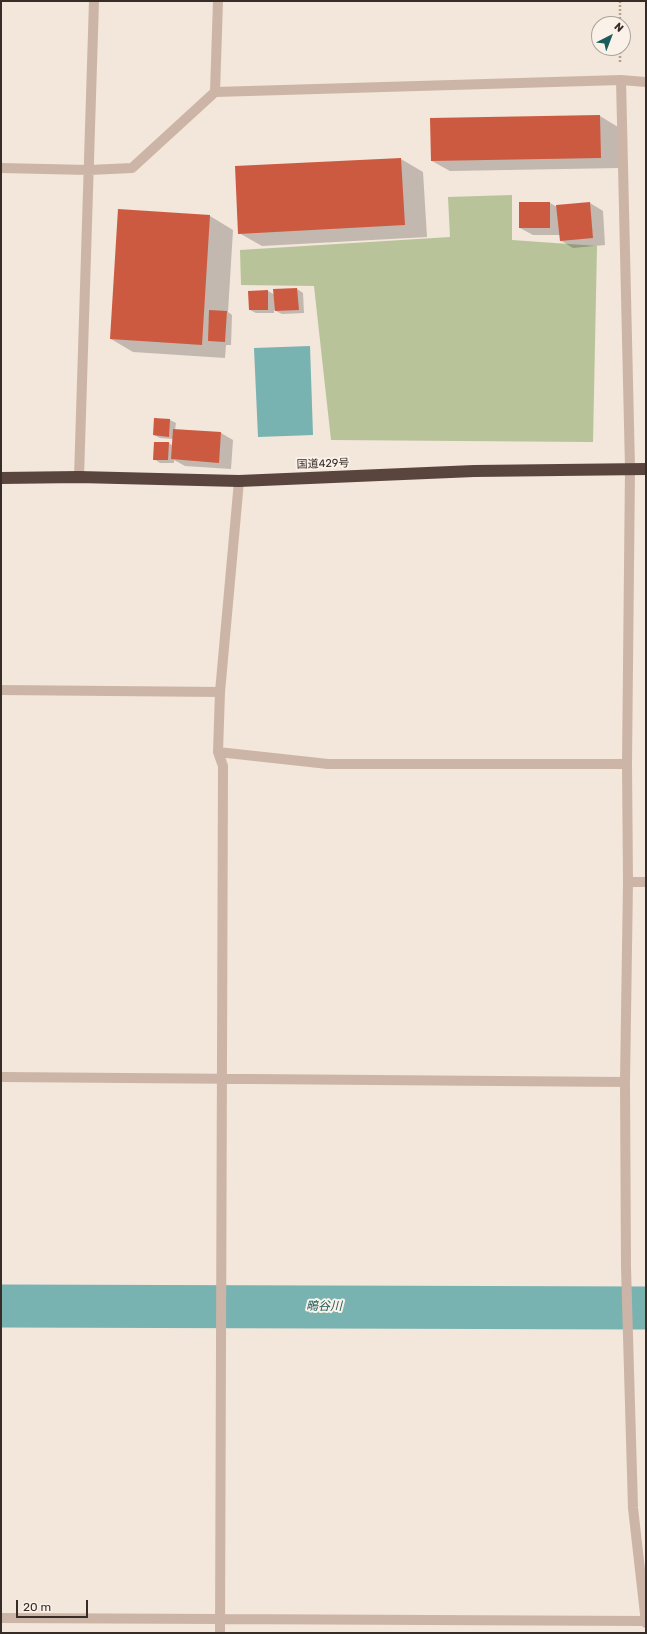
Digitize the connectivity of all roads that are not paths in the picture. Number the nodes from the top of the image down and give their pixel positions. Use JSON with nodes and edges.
{"nodes":[{"id":1,"x":94,"y":1,"type":"edge"},
{"id":2,"x":218,"y":1,"type":"edge"},
{"id":3,"x":621,"y":80,"type":"junction"},
{"id":4,"x":646,"y":82,"type":"edge"},
{"id":5,"x":215,"y":92,"type":"junction"},
{"id":6,"x":1,"y":168,"type":"edge"},
{"id":7,"x":89,"y":170,"type":"junction"},
{"id":8,"x":630,"y":468,"type":"junction"},
{"id":9,"x":646,"y":469,"type":"edge"},
{"id":10,"x":79,"y":477,"type":"junction"},
{"id":11,"x":1,"y":478,"type":"edge"},
{"id":12,"x":239,"y":481,"type":"junction"},
{"id":13,"x":1,"y":690,"type":"edge"},
{"id":14,"x":220,"y":692,"type":"junction"},
{"id":15,"x":218,"y":752,"type":"junction"},
{"id":16,"x":627,"y":764,"type":"junction"},
{"id":17,"x":628,"y":882,"type":"junction"},
{"id":18,"x":646,"y":882,"type":"edge"},
{"id":19,"x":1,"y":1078,"type":"edge"},
{"id":20,"x":221,"y":1080,"type":"junction"},
{"id":21,"x":625,"y":1082,"type":"junction"},
{"id":22,"x":1,"y":1618,"type":"edge"},
{"id":23,"x":221,"y":1618,"type":"junction"},
{"id":24,"x":646,"y":1622,"type":"edge"},
{"id":25,"x":220,"y":1633,"type":"edge"}],
"edges":[{"from":1,"to":7,"type":"street"},
{"from":2,"to":5,"type":"street"},
{"from":3,"to":4,"type":"street"},
{"from":3,"to":5,"type":"street"},
{"from":3,"to":8,"type":"street"},
{"from":5,"to":7,"type":"street"},
{"from":6,"to":7,"type":"street"},
{"from":7,"to":10,"type":"street"},
{"from":8,"to":9,"type":"highway","name":"国道429号"},
{"from":8,"to":12,"type":"highway","name":"国道429号"},
{"from":8,"to":16,"type":"street"},
{"from":10,"to":11,"type":"highway","name":"国道429号"},
{"from":10,"to":12,"type":"highway","name":"国道429号"},
{"from":12,"to":14,"type":"street"},
{"from":13,"to":14,"type":"street"},
{"from":14,"to":15,"type":"street"},
{"from":15,"to":16,"type":"street"},
{"from":15,"to":20,"type":"street"},
{"from":16,"to":17,"type":"street"},
{"from":17,"to":18,"type":"street"},
{"from":17,"to":21,"type":"street"},
{"from":19,"to":20,"type":"street"},
{"from":20,"to":21,"type":"street"},
{"from":20,"to":23,"type":"street"},
{"from":21,"to":24,"type":"street"},
{"from":22,"to":23,"type":"street"},
{"from":23,"to":24,"type":"street"},
{"from":23,"to":25,"type":"street"}]}
